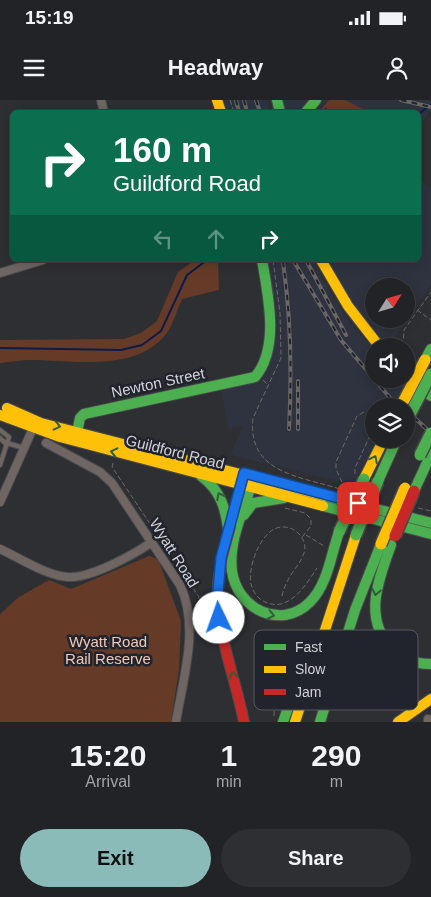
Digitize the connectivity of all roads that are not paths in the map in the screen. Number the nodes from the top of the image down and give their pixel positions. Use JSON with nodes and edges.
{"nodes":[{"id":1,"x":316,"y":100,"type":"edge"},
{"id":2,"x":308,"y":110,"type":"edge"},
{"id":3,"x":36,"y":262,"type":"edge"},
{"id":4,"x":262,"y":262,"type":"edge"},
{"id":5,"x":322,"y":262,"type":"edge"},
{"id":6,"x":0,"y":273,"type":"edge"},
{"id":7,"x":374,"y":338,"type":"edge"},
{"id":8,"x":431,"y":349,"type":"edge"},
{"id":9,"x":431,"y":374,"type":"edge"},
{"id":10,"x":415,"y":375,"type":"edge"},
{"id":11,"x":431,"y":396,"type":"edge"},
{"id":12,"x":405,"y":398,"type":"edge"},
{"id":13,"x":415,"y":405,"type":"edge"},
{"id":14,"x":0,"y":406,"type":"edge"},
{"id":15,"x":0,"y":415,"type":"edge"},
{"id":16,"x":34,"y":425,"type":"junction"},
{"id":17,"x":0,"y":430,"type":"edge"},
{"id":18,"x":78,"y":431,"type":"junction"},
{"id":19,"x":431,"y":433,"type":"edge"},
{"id":20,"x":0,"y":438,"type":"edge"},
{"id":21,"x":46,"y":443,"type":"dead end"},
{"id":22,"x":75,"y":443,"type":"junction"},
{"id":23,"x":7,"y":445,"type":"junction"},
{"id":24,"x":24,"y":448,"type":"junction"},
{"id":25,"x":378,"y":448,"type":"edge"},
{"id":26,"x":393,"y":448,"type":"edge"},
{"id":27,"x":426,"y":457,"type":"edge"},
{"id":28,"x":0,"y":465,"type":"edge"},
{"id":29,"x":190,"y":470,"type":"junction"},
{"id":30,"x":248,"y":480,"type":"junction"},
{"id":31,"x":287,"y":497,"type":"junction"},
{"id":32,"x":0,"y":502,"type":"edge"},
{"id":33,"x":242,"y":518,"type":"junction"},
{"id":34,"x":431,"y":523,"type":"edge"},
{"id":35,"x":431,"y":534,"type":"edge"},
{"id":36,"x":229,"y":535,"type":"junction"},
{"id":37,"x":152,"y":542,"type":"junction"},
{"id":38,"x":386,"y":545,"type":"junction"},
{"id":39,"x":0,"y":549,"type":"edge"},
{"id":40,"x":340,"y":578,"type":"junction"},
{"id":41,"x":315,"y":630,"type":"edge"},
{"id":42,"x":324,"y":630,"type":"edge"},
{"id":43,"x":349,"y":630,"type":"edge"},
{"id":44,"x":378,"y":630,"type":"edge"},
{"id":45,"x":418,"y":664,"type":"edge"},
{"id":46,"x":431,"y":664,"type":"edge"},
{"id":47,"x":431,"y":699,"type":"edge"},
{"id":48,"x":418,"y":708,"type":"edge"},
{"id":49,"x":287,"y":710,"type":"edge"},
{"id":50,"x":299,"y":710,"type":"edge"},
{"id":51,"x":324,"y":710,"type":"edge"},
{"id":52,"x":415,"y":710,"type":"edge"},
{"id":53,"x":176,"y":722,"type":"edge"},
{"id":54,"x":244,"y":722,"type":"edge"},
{"id":55,"x":283,"y":722,"type":"edge"},
{"id":56,"x":295,"y":722,"type":"edge"},
{"id":57,"x":320,"y":722,"type":"edge"},
{"id":58,"x":398,"y":722,"type":"edge"}],
"edges":[{"from":1,"to":2,"type":"main road"},
{"from":3,"to":6,"type":"street"},
{"from":4,"to":18,"type":"main road","name":"Newton Street"},
{"from":5,"to":7,"type":"main road"},
{"from":8,"to":12,"type":"main road","bridge":true},
{"from":9,"to":13,"type":"main road","bridge":true},
{"from":10,"to":11,"type":"main road"},
{"from":14,"to":16,"type":"main road","name":"Guildford Road"},
{"from":15,"to":16,"type":"main road","name":"Guildford Road"},
{"from":16,"to":18,"type":"main road","name":"Guildford Road","one_way":true},
{"from":16,"to":22,"type":"main road","name":"Guildford Road"},
{"from":16,"to":24,"type":"street"},
{"from":17,"to":23,"type":"lane"},
{"from":18,"to":22,"type":"main road","name":"Newton Street"},
{"from":18,"to":30,"type":"main road","name":"Guildford Road"},
{"from":19,"to":27,"type":"main road","bridge":true},
{"from":20,"to":23,"type":"lane"},
{"from":21,"to":37,"type":"street","name":"Wyatt Road"},
{"from":29,"to":22,"type":"main road","name":"Guildford Road","one_way":true},
{"from":23,"to":24,"type":"lane"},
{"from":23,"to":28,"type":"lane"},
{"from":24,"to":32,"type":"street"},
{"from":33,"to":25,"type":"main road","one_way":true,"bridge":true},
{"from":26,"to":40,"type":"main road","bridge":true},
{"from":27,"to":38,"type":"main road","bridge":true},
{"from":29,"to":30,"type":"main road","name":"Guildford Road"},
{"from":36,"to":29,"type":"main road","one_way":true},
{"from":30,"to":31,"type":"main road","name":"Guildford Road"},
{"from":30,"to":33,"type":"main road"},
{"from":30,"to":34,"type":"main road","name":"Guildford Road"},
{"from":30,"to":36,"type":"main road"},
{"from":31,"to":33,"type":"main road"},
{"from":31,"to":35,"type":"main road","name":"Guildford Road"},
{"from":54,"to":36,"type":"main road","one_way":true},
{"from":37,"to":39,"type":"street"},
{"from":37,"to":53,"type":"street","name":"Wyatt Road"},
{"from":38,"to":43,"type":"main road"},
{"from":38,"to":44,"type":"main road","one_way":true},
{"from":40,"to":41,"type":"main road"},
{"from":40,"to":42,"type":"main road"},
{"from":45,"to":46,"type":"main road","one_way":true},
{"from":47,"to":48,"type":"main road"},
{"from":49,"to":55,"type":"main road"},
{"from":50,"to":56,"type":"main road"},
{"from":51,"to":57,"type":"main road"},
{"from":52,"to":58,"type":"main road"}]}
